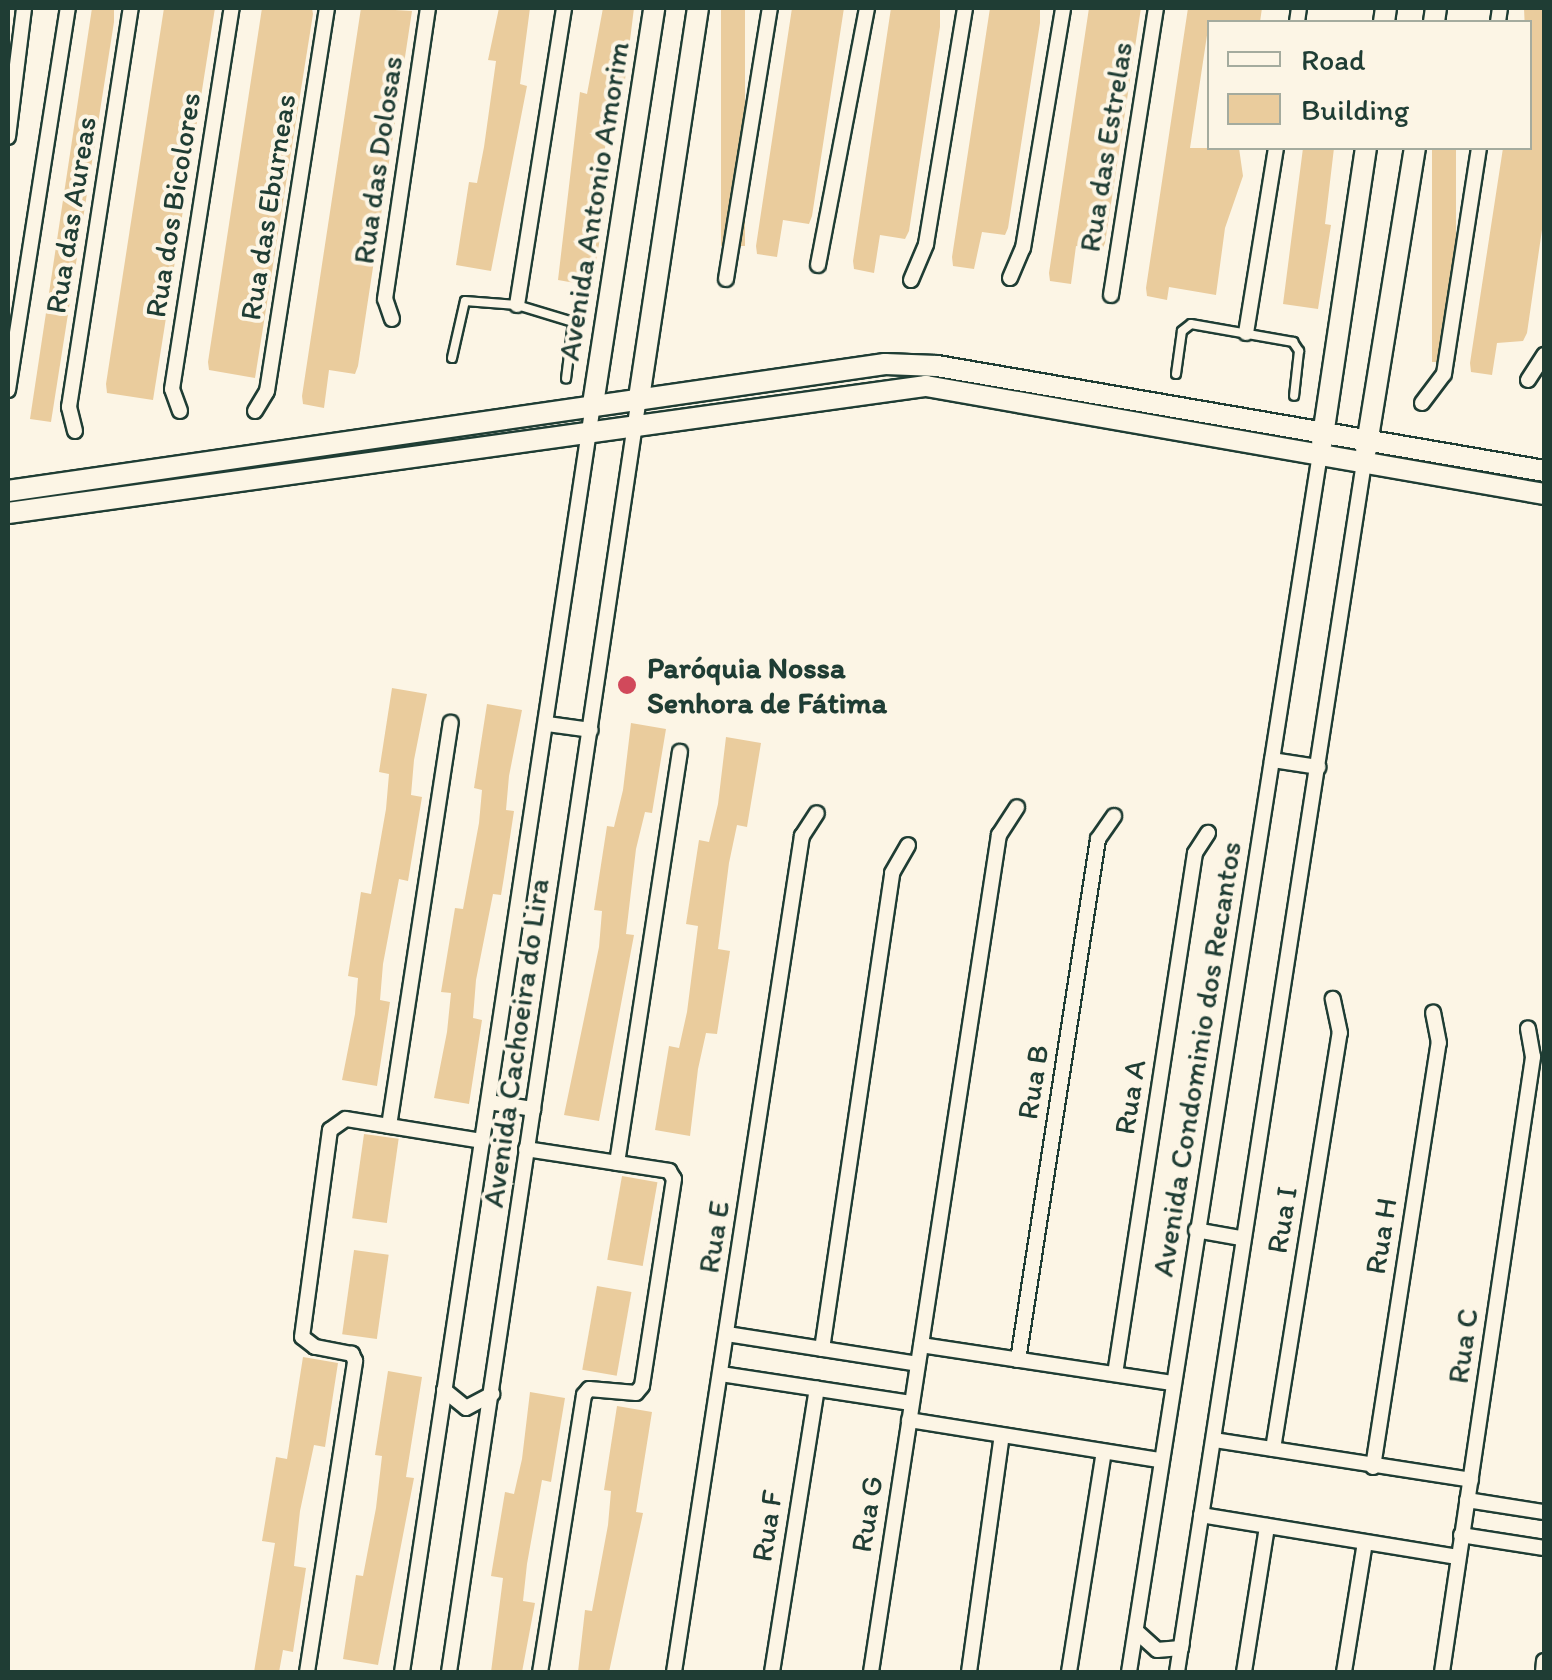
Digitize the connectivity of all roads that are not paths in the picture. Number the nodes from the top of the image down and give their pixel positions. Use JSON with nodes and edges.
{"nodes":[{"id":1,"x":24,"y":8,"type":"edge"},
{"id":2,"x":68,"y":8,"type":"edge"},
{"id":3,"x":132,"y":8,"type":"edge"},
{"id":4,"x":232,"y":8,"type":"edge"},
{"id":5,"x":328,"y":8,"type":"edge"},
{"id":6,"x":428,"y":8,"type":"edge"},
{"id":7,"x":564,"y":8,"type":"edge"},
{"id":8,"x":654,"y":8,"type":"edge"},
{"id":9,"x":698,"y":8,"type":"edge"},
{"id":10,"x":770,"y":8,"type":"edge"},
{"id":11,"x":867,"y":8,"type":"edge"},
{"id":12,"x":966,"y":8,"type":"edge"},
{"id":13,"x":1063,"y":8,"type":"edge"},
{"id":14,"x":1156,"y":8,"type":"edge"},
{"id":15,"x":8,"y":137,"type":"edge"},
{"id":16,"x":1276,"y":150,"type":"edge"},
{"id":17,"x":1366,"y":150,"type":"edge"},
{"id":18,"x":1414,"y":150,"type":"edge"},
{"id":19,"x":1479,"y":150,"type":"edge"},
{"id":20,"x":818,"y":266,"type":"dead end"},
{"id":21,"x":1010,"y":278,"type":"dead end"},
{"id":22,"x":726,"y":279,"type":"dead end"},
{"id":23,"x":911,"y":280,"type":"dead end"},
{"id":24,"x":1111,"y":295,"type":"dead end"},
{"id":25,"x":518,"y":306,"type":"junction"},
{"id":26,"x":392,"y":319,"type":"dead end"},
{"id":27,"x":1246,"y":333,"type":"junction"},
{"id":28,"x":1544,"y":356,"type":"edge"},
{"id":29,"x":452,"y":358,"type":"dead end"},
{"id":30,"x":1176,"y":374,"type":"dead end"},
{"id":31,"x":566,"y":379,"type":"dead end"},
{"id":32,"x":1528,"y":380,"type":"dead end"},
{"id":33,"x":8,"y":390,"type":"edge"},
{"id":34,"x":1294,"y":396,"type":"dead end"},
{"id":35,"x":639,"y":398,"type":"junction"},
{"id":36,"x":1422,"y":403,"type":"dead end"},
{"id":37,"x":594,"y":404,"type":"junction"},
{"id":38,"x":180,"y":411,"type":"dead end"},
{"id":39,"x":255,"y":411,"type":"dead end"},
{"id":40,"x":636,"y":422,"type":"junction"},
{"id":41,"x":590,"y":429,"type":"junction"},
{"id":42,"x":75,"y":431,"type":"dead end"},
{"id":43,"x":1324,"y":432,"type":"junction"},
{"id":44,"x":1367,"y":440,"type":"junction"},
{"id":45,"x":1320,"y":454,"type":"junction"},
{"id":46,"x":1364,"y":462,"type":"junction"},
{"id":47,"x":1544,"y":470,"type":"edge"},
{"id":48,"x":8,"y":490,"type":"edge"},
{"id":49,"x":1544,"y":494,"type":"edge"},
{"id":50,"x":8,"y":513,"type":"edge"},
{"id":51,"x":451,"y":723,"type":"dead end"},
{"id":52,"x":547,"y":724,"type":"junction"},
{"id":53,"x":591,"y":730,"type":"junction"},
{"id":54,"x":680,"y":752,"type":"dead end"},
{"id":55,"x":1272,"y":760,"type":"junction"},
{"id":56,"x":1318,"y":767,"type":"junction"},
{"id":57,"x":1017,"y":808,"type":"dead end"},
{"id":58,"x":817,"y":813,"type":"dead end"},
{"id":59,"x":1114,"y":816,"type":"dead end"},
{"id":60,"x":1208,"y":833,"type":"dead end"},
{"id":61,"x":908,"y":845,"type":"dead end"},
{"id":62,"x":1333,"y":999,"type":"dead end"},
{"id":63,"x":1433,"y":1013,"type":"dead end"},
{"id":64,"x":1528,"y":1028,"type":"dead end"},
{"id":65,"x":489,"y":1102,"type":"junction"},
{"id":66,"x":533,"y":1109,"type":"junction"},
{"id":67,"x":389,"y":1126,"type":"junction"},
{"id":68,"x":482,"y":1141,"type":"junction"},
{"id":69,"x":526,"y":1149,"type":"junction"},
{"id":70,"x":617,"y":1163,"type":"junction"},
{"id":71,"x":1196,"y":1230,"type":"junction"},
{"id":72,"x":1241,"y":1238,"type":"junction"},
{"id":73,"x":727,"y":1334,"type":"junction"},
{"id":74,"x":921,"y":1345,"type":"junction"},
{"id":75,"x":822,"y":1349,"type":"junction"},
{"id":76,"x":1018,"y":1360,"type":"junction"},
{"id":77,"x":918,"y":1364,"type":"junction"},
{"id":78,"x":722,"y":1374,"type":"junction"},
{"id":79,"x":1115,"y":1374,"type":"junction"},
{"id":80,"x":1172,"y":1383,"type":"junction"},
{"id":81,"x":444,"y":1389,"type":"junction"},
{"id":82,"x":817,"y":1389,"type":"junction"},
{"id":83,"x":492,"y":1394,"type":"junction"},
{"id":84,"x":911,"y":1403,"type":"junction"},
{"id":85,"x":909,"y":1420,"type":"junction"},
{"id":86,"x":1002,"y":1435,"type":"junction"},
{"id":87,"x":1214,"y":1440,"type":"junction"},
{"id":88,"x":1273,"y":1450,"type":"junction"},
{"id":89,"x":1104,"y":1452,"type":"junction"},
{"id":90,"x":1160,"y":1460,"type":"junction"},
{"id":91,"x":1373,"y":1467,"type":"junction"},
{"id":92,"x":1471,"y":1480,"type":"junction"},
{"id":93,"x":1467,"y":1500,"type":"junction"},
{"id":94,"x":1544,"y":1512,"type":"edge"},
{"id":95,"x":1201,"y":1516,"type":"junction"},
{"id":96,"x":1267,"y":1526,"type":"junction"},
{"id":97,"x":1461,"y":1536,"type":"junction"},
{"id":98,"x":1366,"y":1543,"type":"junction"},
{"id":99,"x":1544,"y":1548,"type":"edge"},
{"id":100,"x":1458,"y":1557,"type":"junction"},
{"id":101,"x":1136,"y":1630,"type":"junction"},
{"id":102,"x":1183,"y":1636,"type":"junction"},
{"id":103,"x":1544,"y":1661,"type":"edge"},
{"id":104,"x":307,"y":1672,"type":"edge"},
{"id":105,"x":402,"y":1672,"type":"edge"},
{"id":106,"x":448,"y":1672,"type":"edge"},
{"id":107,"x":540,"y":1672,"type":"edge"},
{"id":108,"x":674,"y":1672,"type":"edge"},
{"id":109,"x":772,"y":1672,"type":"edge"},
{"id":110,"x":871,"y":1672,"type":"edge"},
{"id":111,"x":969,"y":1672,"type":"edge"},
{"id":112,"x":1068,"y":1672,"type":"edge"},
{"id":113,"x":1130,"y":1672,"type":"edge"},
{"id":114,"x":1177,"y":1672,"type":"edge"},
{"id":115,"x":1244,"y":1672,"type":"edge"},
{"id":116,"x":1344,"y":1672,"type":"edge"},
{"id":117,"x":1442,"y":1672,"type":"edge"},
{"id":118,"x":1543,"y":1672,"type":"edge"}],
"edges":[{"from":1,"to":15,"type":"street"},
{"from":2,"to":33,"type":"street"},
{"from":3,"to":42,"type":"street","name":"Rua das Aureas"},
{"from":4,"to":38,"type":"street","name":"Rua dos Bicolores"},
{"from":5,"to":39,"type":"street","name":"Rua das Eburneas"},
{"from":6,"to":26,"type":"street","name":"Rua das Dolosas"},
{"from":7,"to":25,"type":"street"},
{"from":8,"to":37,"type":"street","name":"Avenida Antonio Amorim"},
{"from":9,"to":35,"type":"street"},
{"from":10,"to":22,"type":"street"},
{"from":11,"to":20,"type":"street"},
{"from":12,"to":23,"type":"street"},
{"from":13,"to":21,"type":"street"},
{"from":14,"to":24,"type":"street","name":"Rua das Estrelas"},
{"from":16,"to":27,"type":"street"},
{"from":17,"to":43,"type":"street"},
{"from":18,"to":44,"type":"street"},
{"from":19,"to":36,"type":"street"},
{"from":25,"to":29,"type":"lane"},
{"from":25,"to":31,"type":"lane"},
{"from":27,"to":30,"type":"lane"},
{"from":27,"to":34,"type":"lane"},
{"from":28,"to":32,"type":"street"},
{"from":35,"to":37,"type":"street"},
{"from":35,"to":40,"type":"street","name":"Avenida Cachoeira do Lira"},
{"from":35,"to":43,"type":"street"},
{"from":37,"to":41,"type":"street","name":"Avenida Cachoeira do Lira"},
{"from":37,"to":48,"type":"street"},
{"from":40,"to":41,"type":"street"},
{"from":40,"to":45,"type":"street"},
{"from":40,"to":53,"type":"street","name":"Avenida Cachoeira do Lira"},
{"from":41,"to":50,"type":"street"},
{"from":41,"to":52,"type":"street","name":"Avenida Cachoeira do Lira"},
{"from":43,"to":44,"type":"street"},
{"from":43,"to":45,"type":"street"},
{"from":44,"to":46,"type":"street"},
{"from":44,"to":47,"type":"street"},
{"from":45,"to":46,"type":"street"},
{"from":45,"to":55,"type":"street","name":"Avenida Condominio dos Recantos"},
{"from":46,"to":49,"type":"street"},
{"from":46,"to":56,"type":"street"},
{"from":51,"to":67,"type":"street"},
{"from":52,"to":53,"type":"street"},
{"from":52,"to":65,"type":"street","name":"Avenida Cachoeira do Lira"},
{"from":53,"to":66,"type":"street","name":"Avenida Cachoeira do Lira"},
{"from":54,"to":70,"type":"street"},
{"from":55,"to":56,"type":"street"},
{"from":55,"to":71,"type":"street","name":"Avenida Condominio dos Recantos"},
{"from":56,"to":72,"type":"street"},
{"from":57,"to":74,"type":"street"},
{"from":58,"to":73,"type":"street","name":"Rua E"},
{"from":59,"to":76,"type":"street","name":"Rua B"},
{"from":60,"to":79,"type":"street","name":"Rua A"},
{"from":61,"to":75,"type":"street"},
{"from":62,"to":88,"type":"street","name":"Rua I"},
{"from":63,"to":91,"type":"street","name":"Rua H"},
{"from":64,"to":92,"type":"street","name":"Rua C"},
{"from":65,"to":66,"type":"street"},
{"from":65,"to":68,"type":"street","name":"Avenida Cachoeira do Lira"},
{"from":66,"to":69,"type":"street","name":"Avenida Cachoeira do Lira"},
{"from":67,"to":68,"type":"street"},
{"from":67,"to":104,"type":"street"},
{"from":68,"to":81,"type":"street","name":"Avenida Cachoeira do Lira"},
{"from":69,"to":70,"type":"street"},
{"from":69,"to":83,"type":"street","name":"Avenida Cachoeira do Lira"},
{"from":70,"to":107,"type":"street"},
{"from":71,"to":72,"type":"street"},
{"from":71,"to":80,"type":"street","name":"Avenida Condominio dos Recantos"},
{"from":72,"to":87,"type":"street"},
{"from":73,"to":75,"type":"street"},
{"from":73,"to":78,"type":"street","name":"Rua E"},
{"from":74,"to":76,"type":"street"},
{"from":74,"to":77,"type":"street"},
{"from":75,"to":77,"type":"street"},
{"from":76,"to":79,"type":"street"},
{"from":77,"to":84,"type":"street","name":"Rua G"},
{"from":78,"to":82,"type":"street"},
{"from":78,"to":108,"type":"street","name":"Rua E"},
{"from":79,"to":80,"type":"street"},
{"from":80,"to":90,"type":"street","name":"Avenida Condominio dos Recantos"},
{"from":81,"to":83,"type":"street"},
{"from":81,"to":105,"type":"street","name":"Avenida Cachoeira do Lira"},
{"from":82,"to":84,"type":"street"},
{"from":82,"to":109,"type":"street","name":"Rua F"},
{"from":83,"to":106,"type":"street","name":"Avenida Cachoeira do Lira"},
{"from":84,"to":85,"type":"street","name":"Rua G"},
{"from":85,"to":86,"type":"street"},
{"from":85,"to":110,"type":"street","name":"Rua G"},
{"from":86,"to":89,"type":"street"},
{"from":86,"to":111,"type":"street"},
{"from":87,"to":88,"type":"street"},
{"from":87,"to":95,"type":"street"},
{"from":88,"to":91,"type":"street"},
{"from":89,"to":90,"type":"street"},
{"from":89,"to":112,"type":"street"},
{"from":90,"to":101,"type":"street","name":"Avenida Condominio dos Recantos"},
{"from":91,"to":92,"type":"street"},
{"from":92,"to":93,"type":"street","name":"Rua C"},
{"from":93,"to":94,"type":"street"},
{"from":93,"to":97,"type":"street","name":"Rua C"},
{"from":95,"to":96,"type":"street"},
{"from":95,"to":102,"type":"street"},
{"from":96,"to":98,"type":"street"},
{"from":96,"to":115,"type":"street"},
{"from":97,"to":99,"type":"street"},
{"from":97,"to":100,"type":"street","name":"Rua C"},
{"from":98,"to":100,"type":"street"},
{"from":98,"to":116,"type":"street"},
{"from":100,"to":117,"type":"street","name":"Rua C"},
{"from":101,"to":102,"type":"street"},
{"from":101,"to":113,"type":"street","name":"Avenida Condominio dos Recantos"},
{"from":102,"to":114,"type":"street"},
{"from":103,"to":118,"type":"street"}]}
